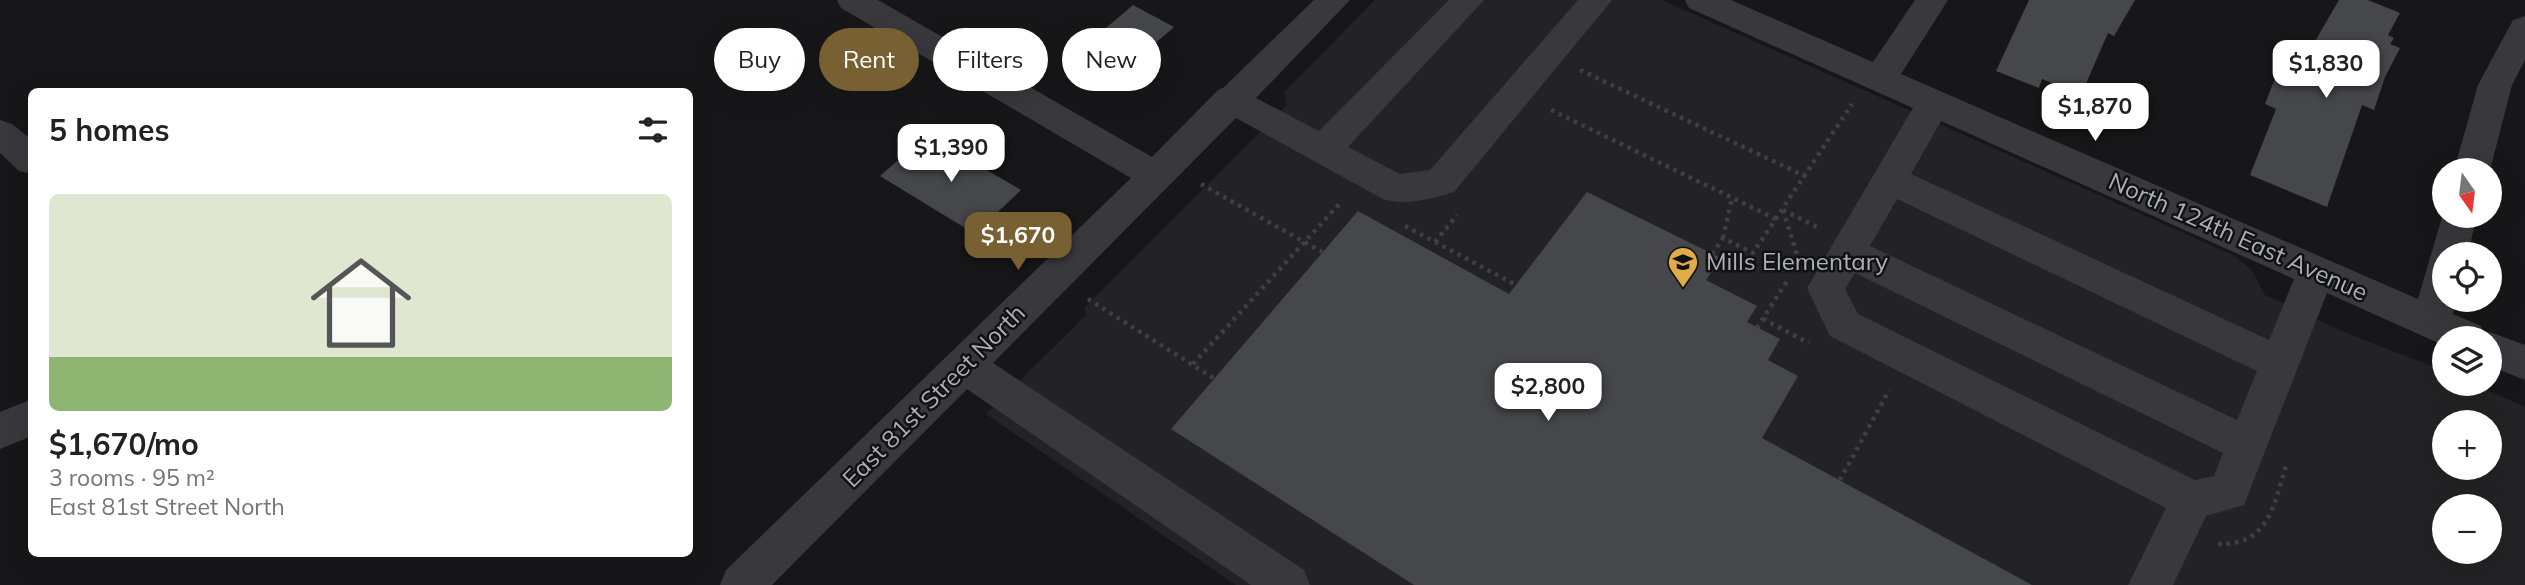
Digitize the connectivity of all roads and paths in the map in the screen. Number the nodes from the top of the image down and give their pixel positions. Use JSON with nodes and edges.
{"nodes":[{"id":1,"x":853,"y":0,"type":"edge"},
{"id":2,"x":1334,"y":0,"type":"edge"},
{"id":3,"x":1468,"y":0,"type":"edge"},
{"id":4,"x":1701,"y":0,"type":"edge"},
{"id":5,"x":1932,"y":0,"type":"edge"},
{"id":6,"x":1586,"y":3,"type":"edge"},
{"id":7,"x":2525,"y":28,"type":"edge"},
{"id":8,"x":1579,"y":69,"type":"dead end"},
{"id":9,"x":1867,"y":90,"type":"junction"},
{"id":10,"x":1230,"y":100,"type":"junction"},
{"id":11,"x":1934,"y":103,"type":"junction"},
{"id":12,"x":1547,"y":108,"type":"dead end"},
{"id":13,"x":0,"y":133,"type":"edge"},
{"id":14,"x":1323,"y":150,"type":"junction"},
{"id":15,"x":28,"y":158,"type":"edge"},
{"id":16,"x":2475,"y":158,"type":"edge"},
{"id":17,"x":1156,"y":176,"type":"junction"},
{"id":18,"x":1805,"y":176,"type":"junction"},
{"id":19,"x":1890,"y":180,"type":"junction"},
{"id":20,"x":1200,"y":183,"type":"dead end"},
{"id":21,"x":1348,"y":195,"type":"dead end"},
{"id":22,"x":1732,"y":198,"type":"junction"},
{"id":23,"x":1783,"y":209,"type":"junction"},
{"id":24,"x":1776,"y":219,"type":"junction"},
{"id":25,"x":1816,"y":226,"type":"dead end"},
{"id":26,"x":1723,"y":238,"type":"junction"},
{"id":27,"x":1305,"y":242,"type":"junction"},
{"id":28,"x":1322,"y":252,"type":"dead end"},
{"id":29,"x":1847,"y":252,"type":"junction"},
{"id":30,"x":1712,"y":254,"type":"dead end"},
{"id":31,"x":1799,"y":261,"type":"dead end"},
{"id":32,"x":2316,"y":272,"type":"junction"},
{"id":33,"x":1792,"y":273,"type":"dead end"},
{"id":34,"x":1087,"y":299,"type":"dead end"},
{"id":35,"x":2434,"y":312,"type":"edge"},
{"id":36,"x":2431,"y":322,"type":"junction"},
{"id":37,"x":2440,"y":326,"type":"edge"},
{"id":38,"x":1757,"y":328,"type":"dead end"},
{"id":39,"x":2502,"y":353,"type":"edge"},
{"id":40,"x":2278,"y":362,"type":"junction"},
{"id":41,"x":2525,"y":363,"type":"edge"},
{"id":42,"x":1193,"y":364,"type":"junction"},
{"id":43,"x":965,"y":366,"type":"junction"},
{"id":44,"x":1215,"y":379,"type":"dead end"},
{"id":45,"x":1891,"y":386,"type":"dead end"},
{"id":46,"x":28,"y":418,"type":"edge"},
{"id":47,"x":0,"y":431,"type":"edge"},
{"id":48,"x":2247,"y":445,"type":"junction"},
{"id":49,"x":1840,"y":480,"type":"dead end"},
{"id":50,"x":2192,"y":500,"type":"junction"},
{"id":51,"x":741,"y":585,"type":"edge"},
{"id":52,"x":1288,"y":585,"type":"edge"},
{"id":53,"x":2151,"y":585,"type":"edge"}],
"edges":[{"from":1,"to":17,"type":"street"},
{"from":2,"to":10,"type":"street","name":"East 81st Street North"},
{"from":3,"to":14,"type":"street"},
{"from":4,"to":9,"type":"street","name":"North 124th East Avenue"},
{"from":5,"to":9,"type":"street"},
{"from":6,"to":14,"type":"street"},
{"from":7,"to":16,"type":"street"},
{"from":8,"to":18,"type":"path"},
{"from":9,"to":11,"type":"street","name":"North 124th East Avenue"},
{"from":9,"to":18,"type":"path"},
{"from":10,"to":14,"type":"street"},
{"from":10,"to":17,"type":"street","name":"East 81st Street North"},
{"from":11,"to":19,"type":"street"},
{"from":11,"to":32,"type":"street","name":"North 124th East Avenue"},
{"from":12,"to":22,"type":"path"},
{"from":13,"to":15,"type":"street"},
{"from":17,"to":43,"type":"street","name":"East 81st Street North"},
{"from":18,"to":23,"type":"path"},
{"from":19,"to":29,"type":"street"},
{"from":19,"to":40,"type":"street"},
{"from":20,"to":27,"type":"path"},
{"from":21,"to":27,"type":"path"},
{"from":22,"to":24,"type":"path"},
{"from":22,"to":26,"type":"path"},
{"from":23,"to":24,"type":"path"},
{"from":23,"to":25,"type":"path"},
{"from":23,"to":31,"type":"path"},
{"from":24,"to":26,"type":"path"},
{"from":26,"to":30,"type":"path"},
{"from":27,"to":28,"type":"path"},
{"from":27,"to":42,"type":"path"},
{"from":29,"to":48,"type":"street"},
{"from":29,"to":50,"type":"street"},
{"from":32,"to":36,"type":"street","name":"North 124th East Avenue"},
{"from":32,"to":40,"type":"street"},
{"from":33,"to":38,"type":"path"},
{"from":34,"to":42,"type":"path"},
{"from":35,"to":36,"type":"street"},
{"from":36,"to":37,"type":"street","name":"North 124th East Avenue"},
{"from":39,"to":41,"type":"street"},
{"from":40,"to":48,"type":"street"},
{"from":42,"to":44,"type":"path"},
{"from":43,"to":51,"type":"street","name":"East 81st Street North"},
{"from":43,"to":52,"type":"street"},
{"from":45,"to":49,"type":"path"},
{"from":46,"to":47,"type":"street"},
{"from":48,"to":50,"type":"street"},
{"from":50,"to":53,"type":"street"}]}
